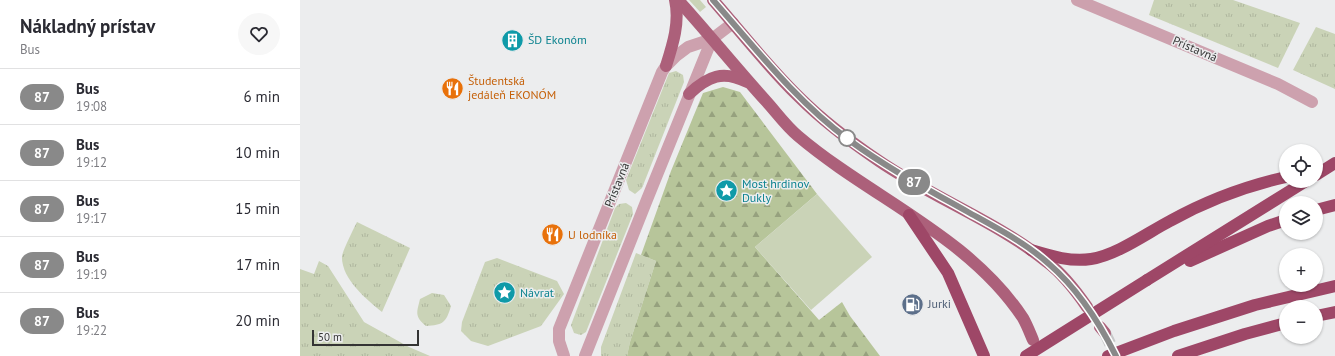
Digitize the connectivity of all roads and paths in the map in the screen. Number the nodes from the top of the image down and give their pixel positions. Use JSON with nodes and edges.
{"nodes":[{"id":1,"x":675,"y":0,"type":"edge"},
{"id":2,"x":678,"y":0,"type":"edge"},
{"id":3,"x":713,"y":0,"type":"edge"},
{"id":4,"x":1076,"y":0,"type":"edge"},
{"id":5,"x":733,"y":23,"type":"junction"},
{"id":6,"x":712,"y":39,"type":"junction"},
{"id":7,"x":666,"y":66,"type":"junction"},
{"id":8,"x":749,"y":83,"type":"junction"},
{"id":9,"x":689,"y":94,"type":"junction"},
{"id":10,"x":1312,"y":102,"type":"dead end"},
{"id":11,"x":1335,"y":163,"type":"edge"},
{"id":12,"x":1323,"y":171,"type":"edge"},
{"id":13,"x":1279,"y":179,"type":"edge"},
{"id":14,"x":1295,"y":188,"type":"edge"},
{"id":15,"x":1335,"y":205,"type":"edge"},
{"id":16,"x":1323,"y":208,"type":"edge"},
{"id":17,"x":909,"y":215,"type":"junction"},
{"id":18,"x":1279,"y":222,"type":"edge"},
{"id":19,"x":1031,"y":250,"type":"junction"},
{"id":20,"x":1147,"y":280,"type":"junction"},
{"id":21,"x":1335,"y":286,"type":"edge"},
{"id":22,"x":1087,"y":307,"type":"dead end"},
{"id":23,"x":1335,"y":312,"type":"edge"},
{"id":24,"x":1323,"y":315,"type":"edge"},
{"id":25,"x":1279,"y":325,"type":"edge"},
{"id":26,"x":1033,"y":340,"type":"dead end"},
{"id":27,"x":564,"y":356,"type":"edge"},
{"id":28,"x":585,"y":356,"type":"edge"},
{"id":29,"x":984,"y":356,"type":"edge"},
{"id":30,"x":1026,"y":356,"type":"edge"},
{"id":31,"x":1108,"y":356,"type":"edge"},
{"id":32,"x":1178,"y":356,"type":"edge"}],
"edges":[{"from":1,"to":7,"type":"main road"},
{"from":2,"to":6,"type":"main road"},
{"from":3,"to":5,"type":"main road"},
{"from":4,"to":10,"type":"street","name":"Prístavná"},
{"from":5,"to":6,"type":"street"},
{"from":5,"to":19,"type":"main road"},
{"from":6,"to":7,"type":"street","name":"Prístavná"},
{"from":6,"to":8,"type":"main road"},
{"from":6,"to":9,"type":"street"},
{"from":7,"to":27,"type":"street","name":"Prístavná"},
{"from":8,"to":9,"type":"main road"},
{"from":8,"to":17,"type":"main road"},
{"from":9,"to":28,"type":"street"},
{"from":11,"to":12,"type":"highway","bridge":true},
{"from":13,"to":19,"type":"highway"},
{"from":14,"to":20,"type":"highway"},
{"from":15,"to":16,"type":"highway"},
{"from":17,"to":26,"type":"main road"},
{"from":17,"to":29,"type":"highway"},
{"from":18,"to":20,"type":"highway"},
{"from":19,"to":22,"type":"main road"},
{"from":20,"to":30,"type":"highway","bridge":true},
{"from":21,"to":31,"type":"highway","bridge":true},
{"from":23,"to":24,"type":"highway"},
{"from":25,"to":32,"type":"highway"}]}
